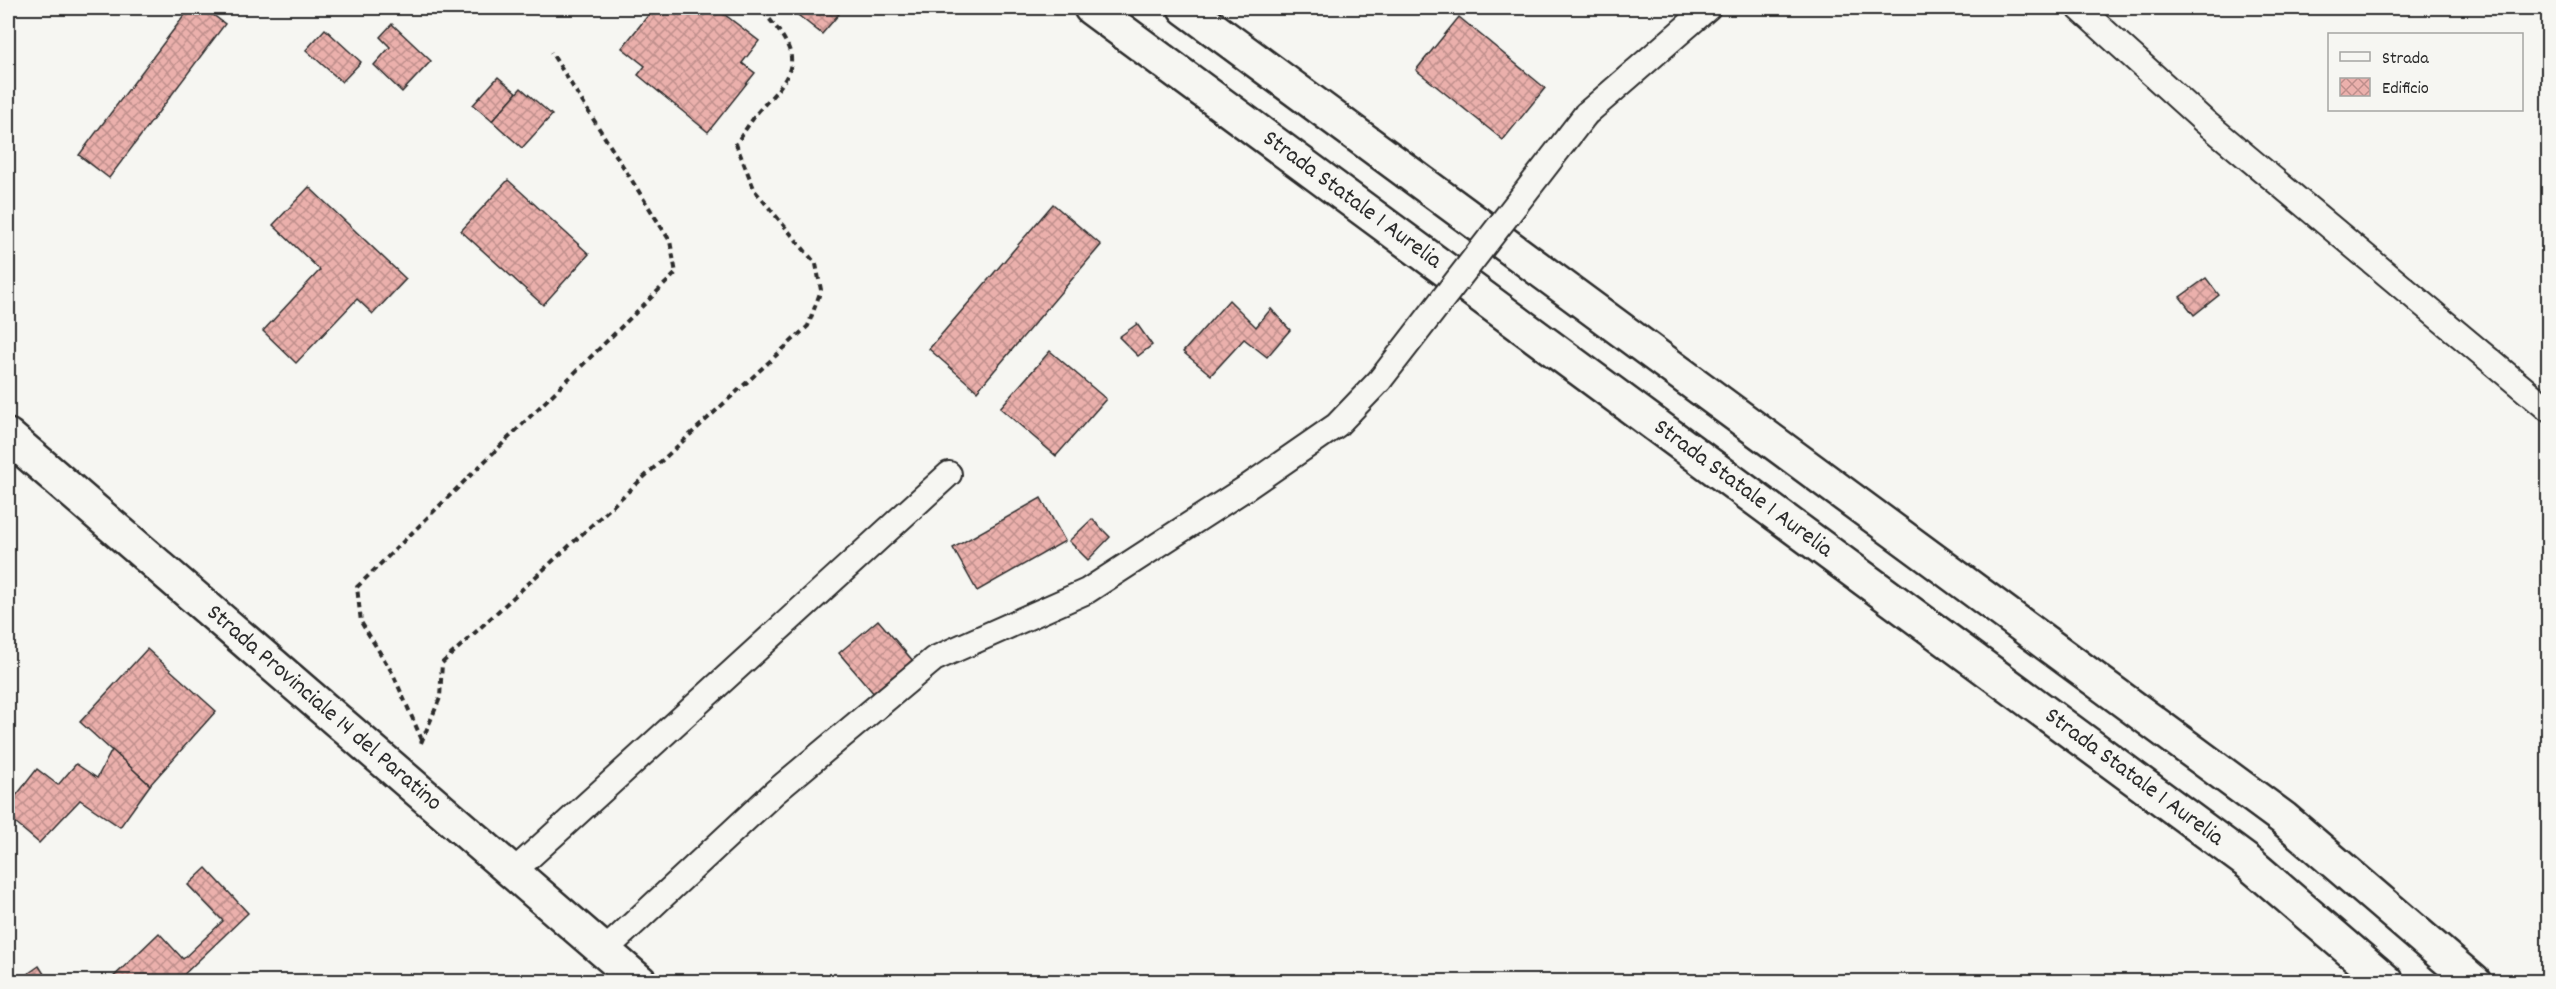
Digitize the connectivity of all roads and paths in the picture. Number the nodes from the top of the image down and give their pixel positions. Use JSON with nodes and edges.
{"nodes":[{"id":1,"x":759,"y":8,"type":"edge"},
{"id":2,"x":1091,"y":8,"type":"edge"},
{"id":3,"x":1185,"y":8,"type":"edge"},
{"id":4,"x":1708,"y":8,"type":"edge"},
{"id":5,"x":2079,"y":8,"type":"edge"},
{"id":6,"x":551,"y":52,"type":"dead end"},
{"id":7,"x":2548,"y":409,"type":"edge"},
{"id":8,"x":8,"y":436,"type":"edge"},
{"id":9,"x":949,"y":474,"type":"dead end"},
{"id":10,"x":422,"y":741,"type":"junction"},
{"id":11,"x":406,"y":779,"type":"junction"},
{"id":12,"x":513,"y":872,"type":"junction"},
{"id":13,"x":604,"y":951,"type":"junction"},
{"id":14,"x":640,"y":981,"type":"edge"},
{"id":15,"x":2387,"y":981,"type":"edge"},
{"id":16,"x":2474,"y":981,"type":"edge"}],
"edges":[{"from":1,"to":10,"type":"path"},
{"from":2,"to":15,"type":"main road","name":"Strada Statale 1 Aurelia"},
{"from":3,"to":16,"type":"main road"},
{"from":4,"to":13,"type":"lane","bridge":true},
{"from":5,"to":7,"type":"lane"},
{"from":6,"to":10,"type":"path"},
{"from":8,"to":11,"type":"main road","name":"Strada Provinciale 14 del Paratino"},
{"from":9,"to":12,"type":"lane"},
{"from":10,"to":11,"type":"path"},
{"from":11,"to":12,"type":"main road","name":"Strada Provinciale 14 del Paratino"},
{"from":12,"to":13,"type":"main road","name":"Strada Provinciale 14 del Paratino"},
{"from":13,"to":14,"type":"main road","name":"Strada Provinciale 14 del Paratino"}]}
